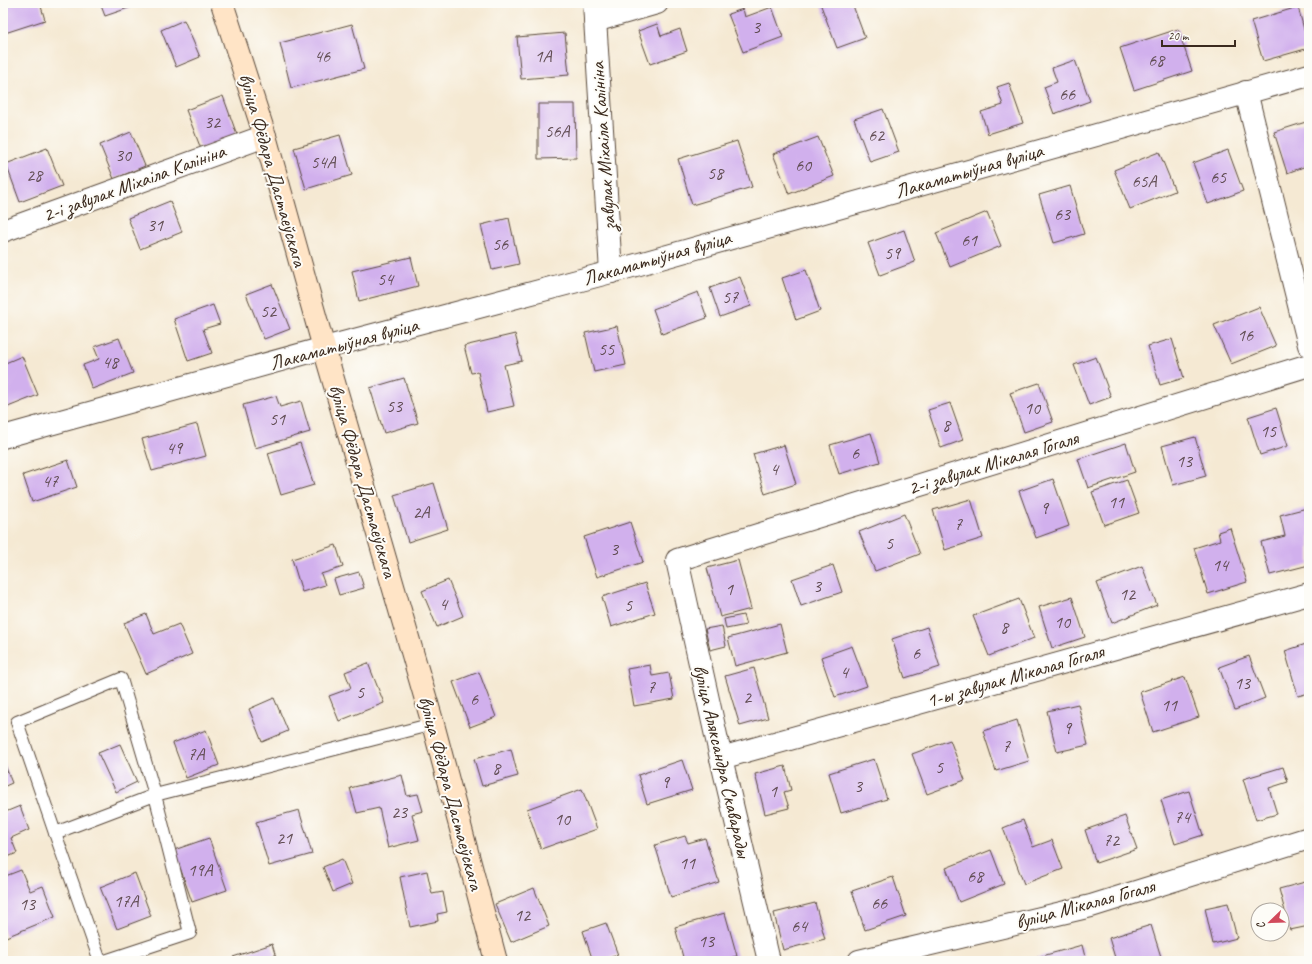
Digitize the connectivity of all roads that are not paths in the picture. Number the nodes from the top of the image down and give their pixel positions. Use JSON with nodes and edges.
{"nodes":[{"id":1,"x":222,"y":3,"type":"edge"},
{"id":2,"x":657,"y":3,"type":"edge"},
{"id":3,"x":594,"y":12,"type":"edge"},
{"id":4,"x":1309,"y":74,"type":"edge"},
{"id":5,"x":1246,"y":92,"type":"junction"},
{"id":6,"x":265,"y":136,"type":"junction"},
{"id":7,"x":3,"y":231,"type":"edge"},
{"id":8,"x":611,"y":272,"type":"junction"},
{"id":9,"x":1309,"y":345,"type":"edge"},
{"id":10,"x":324,"y":348,"type":"junction"},
{"id":11,"x":1309,"y":365,"type":"edge"},
{"id":12,"x":3,"y":437,"type":"edge"},
{"id":13,"x":677,"y":560,"type":"joint"},
{"id":14,"x":1309,"y":594,"type":"edge"},
{"id":15,"x":433,"y":724,"type":"junction"},
{"id":16,"x":721,"y":758,"type":"junction"},
{"id":17,"x":155,"y":795,"type":"junction"},
{"id":18,"x":55,"y":833,"type":"junction"},
{"id":19,"x":1309,"y":838,"type":"edge"},
{"id":20,"x":100,"y":961,"type":"edge"},
{"id":21,"x":106,"y":961,"type":"edge"},
{"id":22,"x":496,"y":961,"type":"edge"},
{"id":23,"x":769,"y":961,"type":"edge"},
{"id":24,"x":859,"y":961,"type":"edge"}],
"edges":[{"from":1,"to":6,"type":"street","name":"вуліца Фёдара Дастаеўскага"},
{"from":2,"to":3,"type":"street","name":"завулак Міхаіла Калініна"},
{"from":3,"to":8,"type":"street","name":"завулак Міхаіла Калініна"},
{"from":4,"to":5,"type":"street","name":"Лакаматыўная вуліца"},
{"from":5,"to":8,"type":"street","name":"Лакаматыўная вуліца"},
{"from":5,"to":9,"type":"street"},
{"from":6,"to":7,"type":"street","name":"2-і завулак Міхаіла Калініна"},
{"from":6,"to":10,"type":"street","name":"вуліца Фёдара Дастаеўскага"},
{"from":8,"to":10,"type":"street","name":"Лакаматыўная вуліца"},
{"from":10,"to":12,"type":"street","name":"Лакаматыўная вуліца"},
{"from":10,"to":15,"type":"street","name":"вуліца Фёдара Дастаеўскага"},
{"from":11,"to":13,"type":"street","name":"2-і завулак Мікалая Гогаля"},
{"from":13,"to":16,"type":"street","name":"вуліца Аляксандра Скаварады"},
{"from":14,"to":16,"type":"street","name":"1-ы завулак Мікалая Гогаля"},
{"from":15,"to":17,"type":"lane"},
{"from":15,"to":22,"type":"street","name":"вуліца Фёдара Дастаеўскага"},
{"from":16,"to":23,"type":"street","name":"вуліца Аляксандра Скаварады"},
{"from":17,"to":18,"type":"lane"},
{"from":17,"to":18,"type":"lane"},
{"from":17,"to":21,"type":"lane"},
{"from":18,"to":20,"type":"lane"},
{"from":19,"to":24,"type":"street","name":"вуліца Мікалая Гогаля"}]}
